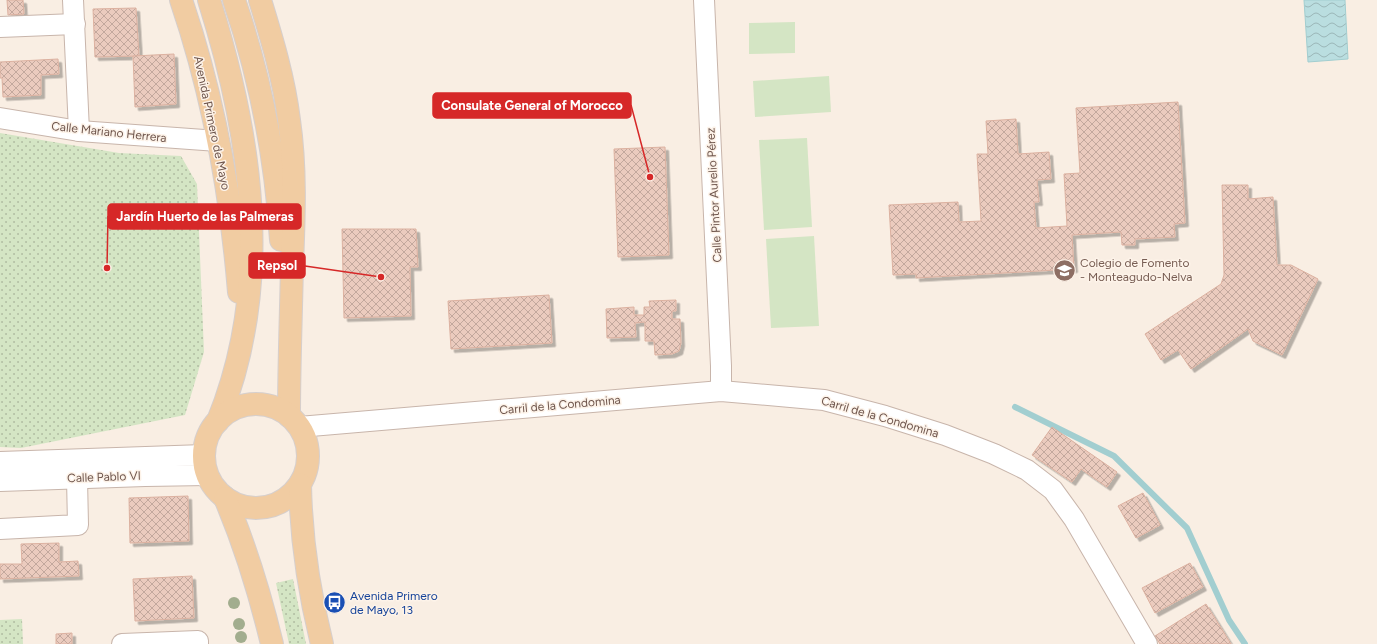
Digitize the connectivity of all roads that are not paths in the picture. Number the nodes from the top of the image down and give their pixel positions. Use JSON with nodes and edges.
{"nodes":[{"id":1,"x":73,"y":0,"type":"edge"},
{"id":2,"x":181,"y":0,"type":"edge"},
{"id":3,"x":209,"y":0,"type":"edge"},
{"id":4,"x":234,"y":0,"type":"edge"},
{"id":5,"x":260,"y":0,"type":"edge"},
{"id":6,"x":704,"y":0,"type":"edge"},
{"id":7,"x":74,"y":24,"type":"junction"},
{"id":8,"x":0,"y":27,"type":"edge"},
{"id":9,"x":0,"y":118,"type":"edge"},
{"id":10,"x":79,"y":131,"type":"junction"},
{"id":11,"x":218,"y":142,"type":"junction"},
{"id":12,"x":241,"y":343,"type":"junction"},
{"id":13,"x":289,"y":359,"type":"junction"},
{"id":14,"x":721,"y":390,"type":"junction"},
{"id":15,"x":218,"y":420,"type":"junction"},
{"id":16,"x":294,"y":422,"type":"junction"},
{"id":17,"x":0,"y":462,"type":"edge"},
{"id":18,"x":206,"y":465,"type":"junction"},
{"id":19,"x":77,"y":478,"type":"junction"},
{"id":20,"x":0,"y":481,"type":"edge"},
{"id":21,"x":300,"y":484,"type":"junction"},
{"id":22,"x":225,"y":498,"type":"junction"},
{"id":23,"x":0,"y":529,"type":"edge"},
{"id":24,"x":122,"y":644,"type":"edge"},
{"id":25,"x":198,"y":644,"type":"edge"},
{"id":26,"x":272,"y":644,"type":"edge"},
{"id":27,"x":322,"y":644,"type":"edge"},
{"id":28,"x":1146,"y":644,"type":"edge"}],
"edges":[{"from":1,"to":7,"type":"street"},
{"from":2,"to":11,"type":"main road","name":"Avenida Primero de Mayo"},
{"from":3,"to":12,"type":"main road","name":"Avenida Primero de Mayo"},
{"from":4,"to":13,"type":"main road"},
{"from":5,"to":13,"type":"main road"},
{"from":6,"to":14,"type":"street","name":"Calle Pintor Aurelio Pérez"},
{"from":7,"to":8,"type":"street"},
{"from":7,"to":10,"type":"street"},
{"from":9,"to":10,"type":"street","name":"Calle Mariano Herrera"},
{"from":10,"to":11,"type":"street","name":"Calle Mariano Herrera"},
{"from":11,"to":12,"type":"main road","name":"Avenida Primero de Mayo"},
{"from":12,"to":15,"type":"main road","name":"Avenida Primero de Mayo"},
{"from":13,"to":16,"type":"main road"},
{"from":14,"to":16,"type":"street","name":"Carril de la Condomina"},
{"from":14,"to":28,"type":"street","name":"Carril de la Condomina"},
{"from":15,"to":16,"type":"main road"},
{"from":15,"to":18,"type":"main road"},
{"from":16,"to":21,"type":"main road"},
{"from":17,"to":18,"type":"street","name":"Calle Pablo VI"},
{"from":18,"to":19,"type":"street","name":"Calle Pablo VI"},
{"from":18,"to":22,"type":"main road"},
{"from":19,"to":20,"type":"street","name":"Calle Pablo VI"},
{"from":19,"to":23,"type":"street"},
{"from":21,"to":22,"type":"main road"},
{"from":21,"to":27,"type":"main road"},
{"from":22,"to":26,"type":"main road"},
{"from":24,"to":25,"type":"street"}]}
